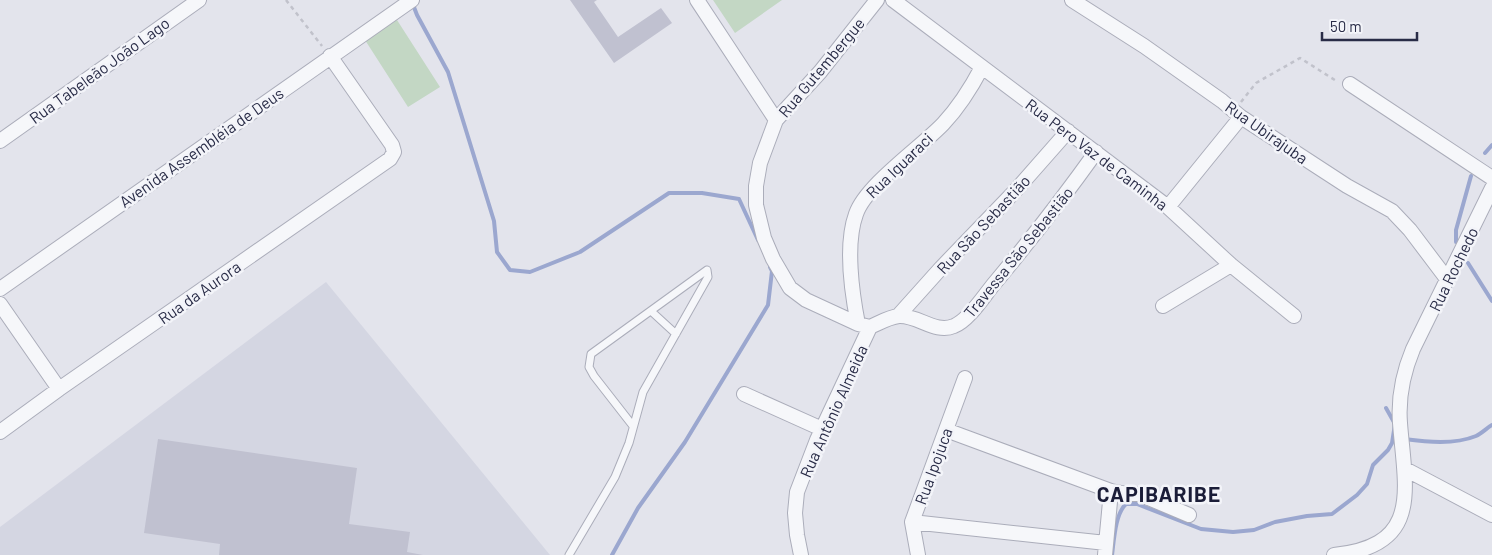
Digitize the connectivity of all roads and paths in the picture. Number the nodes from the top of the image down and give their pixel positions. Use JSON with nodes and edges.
{"nodes":[{"id":1,"x":199,"y":0,"type":"edge"},
{"id":2,"x":286,"y":0,"type":"edge"},
{"id":3,"x":697,"y":0,"type":"edge"},
{"id":4,"x":877,"y":0,"type":"edge"},
{"id":5,"x":893,"y":0,"type":"edge"},
{"id":6,"x":1072,"y":0,"type":"edge"},
{"id":7,"x":407,"y":3,"type":"edge"},
{"id":8,"x":330,"y":56,"type":"junction"},
{"id":9,"x":982,"y":67,"type":"junction"},
{"id":10,"x":1350,"y":84,"type":"joint"},
{"id":11,"x":1237,"y":114,"type":"junction"},
{"id":12,"x":776,"y":120,"type":"junction"},
{"id":13,"x":1068,"y":131,"type":"junction"},
{"id":14,"x":0,"y":141,"type":"edge"},
{"id":15,"x":1096,"y":152,"type":"junction"},
{"id":16,"x":1492,"y":178,"type":"edge"},
{"id":17,"x":1492,"y":188,"type":"edge"},
{"id":18,"x":1168,"y":207,"type":"junction"},
{"id":19,"x":1231,"y":265,"type":"junction"},
{"id":20,"x":1447,"y":279,"type":"junction"},
{"id":21,"x":0,"y":289,"type":"edge"},
{"id":22,"x":0,"y":304,"type":"edge"},
{"id":23,"x":1163,"y":306,"type":"dead end"},
{"id":24,"x":650,"y":311,"type":"junction"},
{"id":25,"x":898,"y":316,"type":"junction"},
{"id":26,"x":1294,"y":316,"type":"dead end"},
{"id":27,"x":864,"y":326,"type":"junction"},
{"id":28,"x":676,"y":334,"type":"junction"},
{"id":29,"x":965,"y":378,"type":"dead end"},
{"id":30,"x":59,"y":389,"type":"junction"},
{"id":31,"x":744,"y":394,"type":"dead end"},
{"id":32,"x":633,"y":426,"type":"junction"},
{"id":33,"x":822,"y":429,"type":"junction"},
{"id":34,"x":946,"y":430,"type":"junction"},
{"id":35,"x":0,"y":432,"type":"edge"},
{"id":36,"x":1405,"y":469,"type":"junction"},
{"id":37,"x":1111,"y":491,"type":"junction"},
{"id":38,"x":1189,"y":515,"type":"dead end"},
{"id":39,"x":1492,"y":515,"type":"edge"},
{"id":40,"x":912,"y":522,"type":"junction"},
{"id":41,"x":1105,"y":549,"type":"edge"},
{"id":42,"x":569,"y":555,"type":"edge"},
{"id":43,"x":801,"y":555,"type":"edge"},
{"id":44,"x":918,"y":555,"type":"edge"},
{"id":45,"x":1334,"y":555,"type":"edge"}],
"edges":[{"from":1,"to":14,"type":"street","name":"Rua Tabeleão João Lago"},
{"from":2,"to":8,"type":"path"},
{"from":3,"to":12,"type":"street"},
{"from":4,"to":12,"type":"street","name":"Rua Gutembergue"},
{"from":5,"to":9,"type":"street","name":"Rua Pero Vaz de Caminha"},
{"from":6,"to":11,"type":"street","name":"Rua Ubirajuba"},
{"from":7,"to":8,"type":"street","name":"Avenida Assembléia de Deus"},
{"from":8,"to":21,"type":"street","name":"Avenida Assembléia de Deus"},
{"from":8,"to":30,"type":"street","name":"Rua da Aurora"},
{"from":9,"to":13,"type":"street","name":"Rua Pero Vaz de Caminha"},
{"from":9,"to":27,"type":"street","name":"Rua Iguaraci"},
{"from":10,"to":11,"type":"path"},
{"from":10,"to":16,"type":"street"},
{"from":11,"to":18,"type":"street"},
{"from":11,"to":20,"type":"street","name":"Rua Ubirajuba"},
{"from":12,"to":27,"type":"street","name":"Rua Gutembergue"},
{"from":13,"to":15,"type":"street","name":"Rua Pero Vaz de Caminha"},
{"from":13,"to":25,"type":"street","name":"Rua São Sebastião"},
{"from":15,"to":18,"type":"street","name":"Rua Pero Vaz de Caminha"},
{"from":15,"to":25,"type":"street","name":"Travessa São Sebastião"},
{"from":17,"to":20,"type":"street","name":"Rua Rochedo"},
{"from":18,"to":19,"type":"street","name":"Rua Pero Vaz de Caminha"},
{"from":19,"to":23,"type":"street"},
{"from":19,"to":26,"type":"street","name":"Rua Pero Vaz de Caminha"},
{"from":20,"to":36,"type":"street","name":"Rua Rochedo"},
{"from":22,"to":30,"type":"street"},
{"from":24,"to":28,"type":"lane"},
{"from":24,"to":28,"type":"lane"},
{"from":24,"to":32,"type":"lane"},
{"from":25,"to":27,"type":"street"},
{"from":27,"to":33,"type":"street","name":"Rua Antônio Almeida"},
{"from":28,"to":32,"type":"lane"},
{"from":29,"to":34,"type":"street","name":"Rua Ipojuca"},
{"from":30,"to":35,"type":"street","name":"Rua da Aurora"},
{"from":31,"to":33,"type":"street"},
{"from":32,"to":42,"type":"lane"},
{"from":33,"to":43,"type":"street","name":"Rua Antônio Almeida"},
{"from":34,"to":37,"type":"street"},
{"from":34,"to":40,"type":"street","name":"Rua Ipojuca"},
{"from":36,"to":39,"type":"street"},
{"from":36,"to":45,"type":"street","name":"Rua Rochedo"},
{"from":37,"to":38,"type":"street"},
{"from":37,"to":41,"type":"street"},
{"from":40,"to":41,"type":"street"},
{"from":40,"to":44,"type":"street","name":"Rua Ipojuca"}]}
